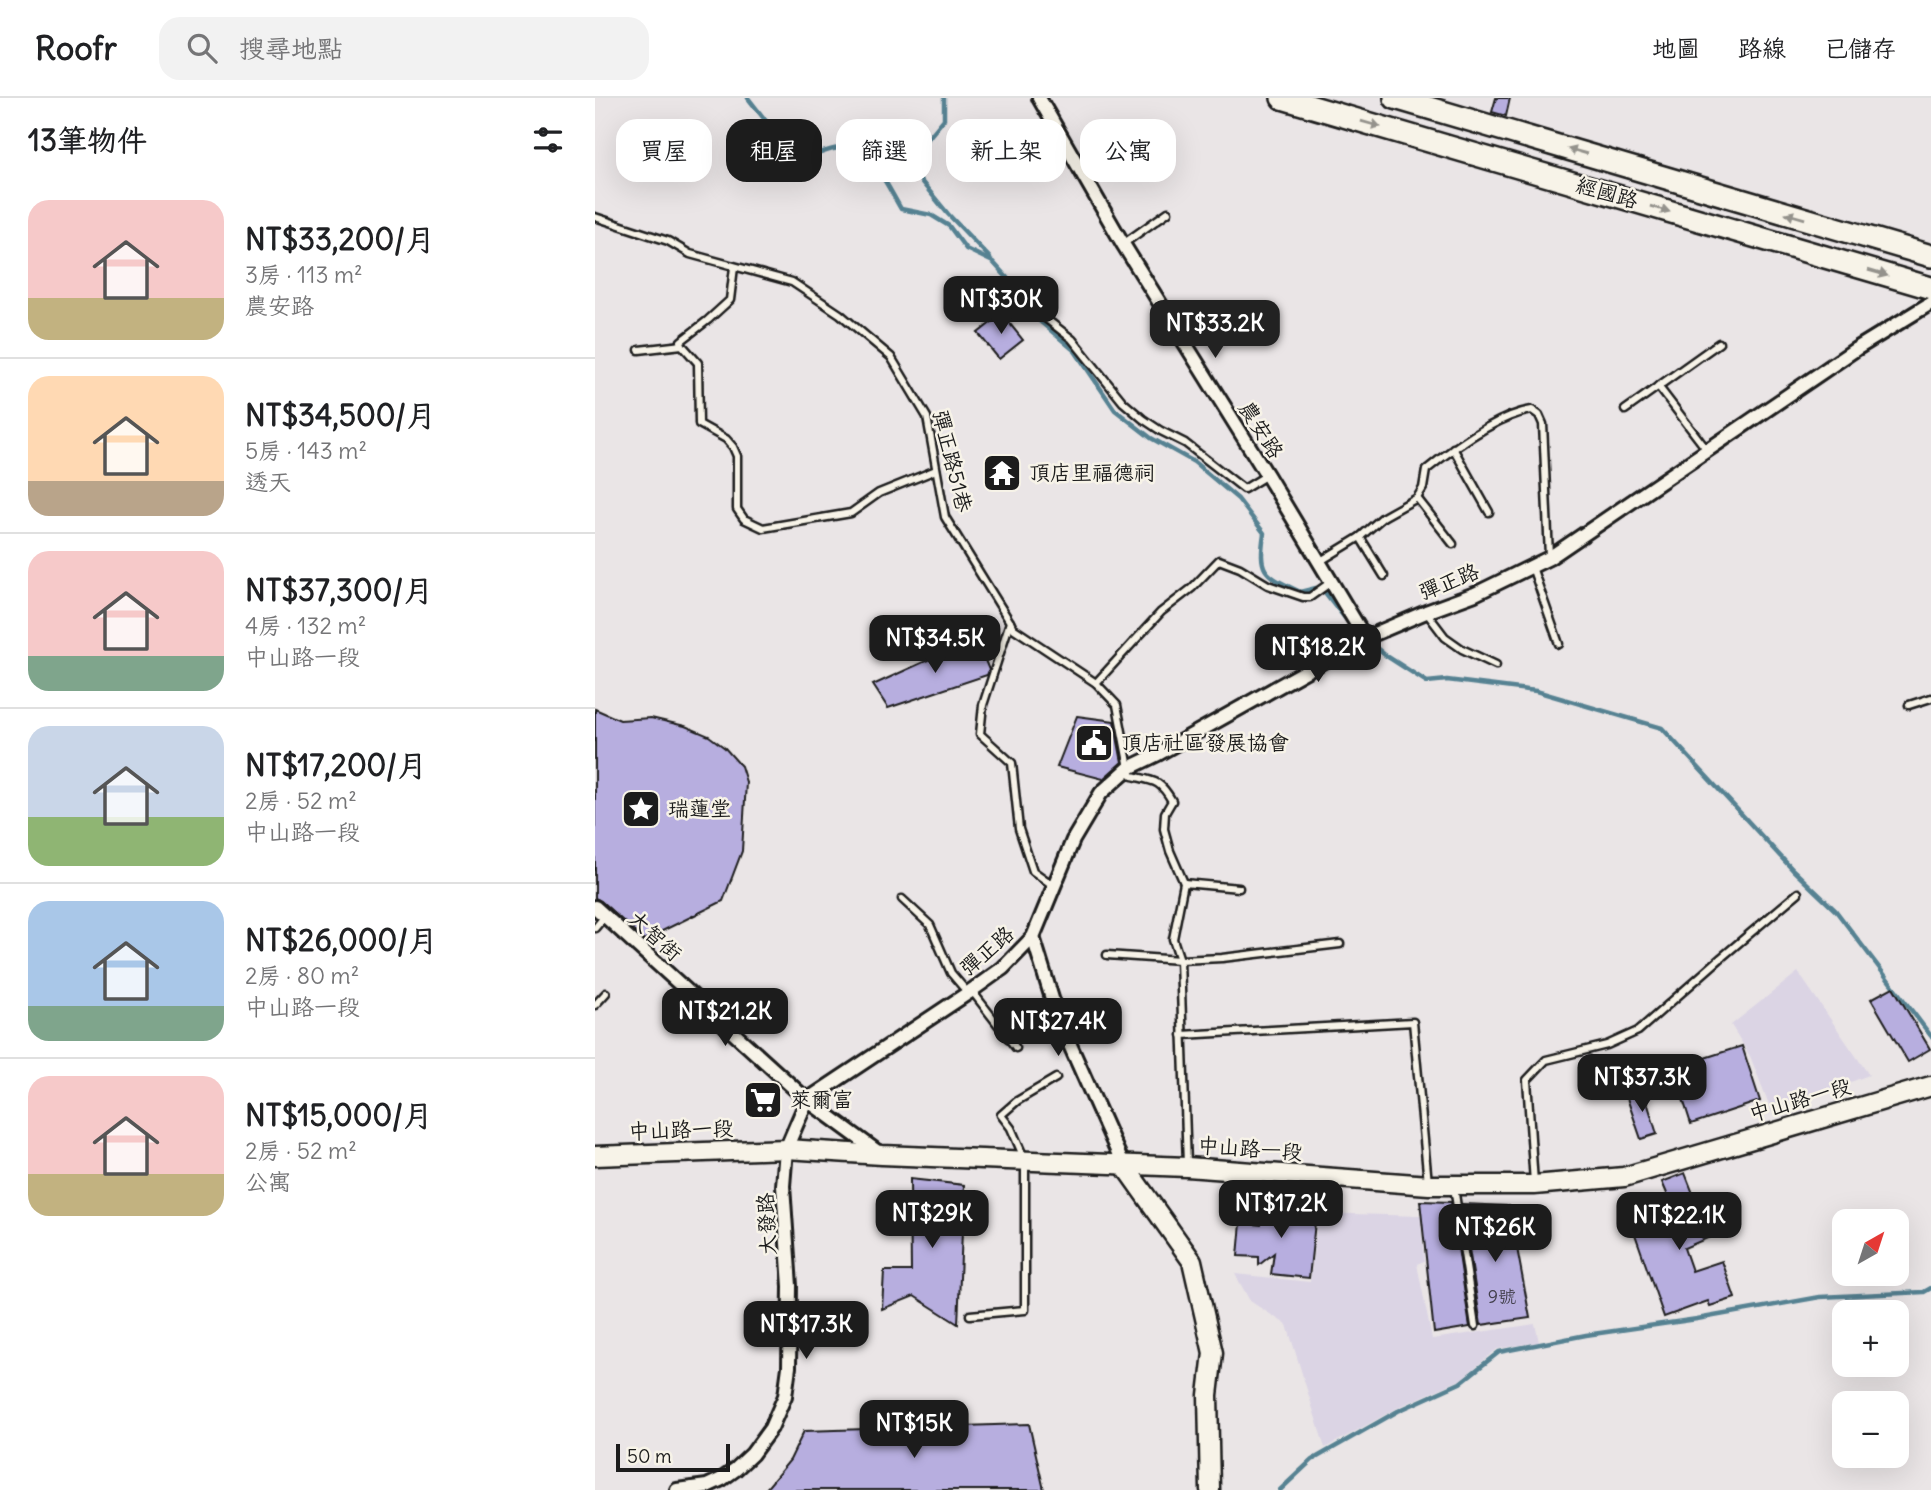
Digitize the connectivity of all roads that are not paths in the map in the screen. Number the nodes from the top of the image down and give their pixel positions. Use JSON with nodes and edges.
{"nodes":[{"id":1,"x":1039,"y":98,"type":"edge"},
{"id":2,"x":1282,"y":98,"type":"edge"},
{"id":3,"x":1395,"y":98,"type":"edge"},
{"id":4,"x":1168,"y":212,"type":"dead end"},
{"id":5,"x":595,"y":217,"type":"edge"},
{"id":6,"x":1123,"y":244,"type":"junction"},
{"id":7,"x":1931,"y":256,"type":"edge"},
{"id":8,"x":734,"y":267,"type":"junction"},
{"id":9,"x":1931,"y":288,"type":"edge"},
{"id":10,"x":1025,"y":290,"type":"dead end"},
{"id":11,"x":1931,"y":303,"type":"edge"},
{"id":12,"x":1719,"y":343,"type":"dead end"},
{"id":13,"x":682,"y":345,"type":"junction"},
{"id":14,"x":639,"y":350,"type":"dead end"},
{"id":15,"x":1658,"y":386,"type":"junction"},
{"id":16,"x":1625,"y":410,"type":"dead end"},
{"id":17,"x":1453,"y":448,"type":"junction"},
{"id":18,"x":1707,"y":450,"type":"junction"},
{"id":19,"x":936,"y":470,"type":"junction"},
{"id":20,"x":1267,"y":475,"type":"junction"},
{"id":21,"x":1417,"y":498,"type":"junction"},
{"id":22,"x":1489,"y":512,"type":"dead end"},
{"id":23,"x":1360,"y":537,"type":"junction"},
{"id":24,"x":1453,"y":544,"type":"dead end"},
{"id":25,"x":1549,"y":558,"type":"junction"},
{"id":26,"x":1319,"y":562,"type":"junction"},
{"id":27,"x":1532,"y":567,"type":"junction"},
{"id":28,"x":1384,"y":576,"type":"dead end"},
{"id":29,"x":1331,"y":582,"type":"junction"},
{"id":30,"x":1426,"y":612,"type":"junction"},
{"id":31,"x":1010,"y":622,"type":"junction"},
{"id":32,"x":1365,"y":638,"type":"junction"},
{"id":33,"x":1559,"y":644,"type":"dead end"},
{"id":34,"x":1496,"y":665,"type":"dead end"},
{"id":35,"x":1096,"y":683,"type":"junction"},
{"id":36,"x":1931,"y":698,"type":"edge"},
{"id":37,"x":1909,"y":705,"type":"dead end"},
{"id":38,"x":1129,"y":768,"type":"junction"},
{"id":39,"x":1184,"y":883,"type":"junction"},
{"id":40,"x":1054,"y":886,"type":"junction"},
{"id":41,"x":1239,"y":888,"type":"dead end"},
{"id":42,"x":1798,"y":893,"type":"dead end"},
{"id":43,"x":902,"y":900,"type":"dead end"},
{"id":44,"x":600,"y":911,"type":"edge"},
{"id":45,"x":595,"y":928,"type":"edge"},
{"id":46,"x":1033,"y":937,"type":"junction"},
{"id":47,"x":1340,"y":944,"type":"dead end"},
{"id":48,"x":1107,"y":956,"type":"dead end"},
{"id":49,"x":1180,"y":960,"type":"junction"},
{"id":50,"x":970,"y":992,"type":"junction"},
{"id":51,"x":606,"y":993,"type":"dead end"},
{"id":52,"x":595,"y":1005,"type":"edge"},
{"id":53,"x":1182,"y":1035,"type":"junction"},
{"id":54,"x":1016,"y":1048,"type":"dead end"},
{"id":55,"x":1056,"y":1078,"type":"dead end"},
{"id":56,"x":1931,"y":1086,"type":"edge"},
{"id":57,"x":807,"y":1100,"type":"junction"},
{"id":58,"x":786,"y":1149,"type":"junction"},
{"id":59,"x":882,"y":1155,"type":"junction"},
{"id":60,"x":595,"y":1156,"type":"edge"},
{"id":61,"x":1025,"y":1160,"type":"junction"},
{"id":62,"x":1123,"y":1164,"type":"junction"},
{"id":63,"x":1187,"y":1167,"type":"junction"},
{"id":64,"x":1429,"y":1185,"type":"junction"},
{"id":65,"x":1453,"y":1185,"type":"junction"},
{"id":66,"x":1534,"y":1185,"type":"junction"},
{"id":67,"x":970,"y":1315,"type":"dead end"},
{"id":68,"x":1475,"y":1326,"type":"dead end"},
{"id":69,"x":677,"y":1490,"type":"edge"},
{"id":70,"x":1210,"y":1490,"type":"edge"}],
"edges":[{"from":1,"to":6,"type":"street","name":"農安路"},
{"from":2,"to":9,"type":"main road","name":"經國路","one_way":true},
{"from":7,"to":3,"type":"main road","name":"經國路","one_way":true},
{"from":4,"to":6,"type":"lane"},
{"from":5,"to":8,"type":"lane","name":"彈正路51巷"},
{"from":6,"to":20,"type":"street","name":"農安路"},
{"from":8,"to":13,"type":"lane"},
{"from":8,"to":19,"type":"lane","name":"彈正路51巷"},
{"from":10,"to":20,"type":"lane"},
{"from":11,"to":18,"type":"street","name":"彈正路"},
{"from":12,"to":15,"type":"lane"},
{"from":13,"to":14,"type":"lane"},
{"from":13,"to":19,"type":"lane"},
{"from":15,"to":16,"type":"lane"},
{"from":15,"to":18,"type":"lane"},
{"from":17,"to":21,"type":"lane"},
{"from":17,"to":22,"type":"lane"},
{"from":17,"to":25,"type":"lane"},
{"from":18,"to":25,"type":"street","name":"彈正路"},
{"from":19,"to":31,"type":"lane","name":"彈正路51巷"},
{"from":20,"to":26,"type":"street","name":"農安路"},
{"from":21,"to":23,"type":"lane"},
{"from":21,"to":24,"type":"lane"},
{"from":23,"to":26,"type":"lane"},
{"from":23,"to":28,"type":"lane"},
{"from":25,"to":27,"type":"street","name":"彈正路"},
{"from":26,"to":29,"type":"street","name":"農安路"},
{"from":27,"to":30,"type":"street","name":"彈正路"},
{"from":27,"to":33,"type":"lane"},
{"from":29,"to":32,"type":"street","name":"農安路"},
{"from":29,"to":35,"type":"lane"},
{"from":30,"to":32,"type":"street","name":"彈正路"},
{"from":30,"to":34,"type":"lane"},
{"from":31,"to":35,"type":"lane","name":"彈正路51巷"},
{"from":31,"to":40,"type":"lane"},
{"from":32,"to":38,"type":"street","name":"彈正路"},
{"from":35,"to":38,"type":"lane","name":"彈正路51巷"},
{"from":36,"to":37,"type":"lane"},
{"from":38,"to":39,"type":"lane"},
{"from":38,"to":40,"type":"street","name":"彈正路"},
{"from":39,"to":41,"type":"lane"},
{"from":39,"to":49,"type":"lane"},
{"from":40,"to":46,"type":"street","name":"彈正路"},
{"from":42,"to":66,"type":"lane"},
{"from":43,"to":50,"type":"lane"},
{"from":44,"to":45,"type":"lane"},
{"from":44,"to":57,"type":"street","name":"大智街"},
{"from":46,"to":50,"type":"street","name":"彈正路"},
{"from":46,"to":62,"type":"street"},
{"from":47,"to":49,"type":"lane"},
{"from":48,"to":49,"type":"lane"},
{"from":49,"to":53,"type":"lane"},
{"from":50,"to":54,"type":"lane"},
{"from":50,"to":57,"type":"street","name":"彈正路"},
{"from":51,"to":52,"type":"lane"},
{"from":53,"to":63,"type":"lane"},
{"from":53,"to":64,"type":"lane"},
{"from":55,"to":61,"type":"lane"},
{"from":56,"to":66,"type":"street","name":"中山路一段"},
{"from":57,"to":58,"type":"street"},
{"from":57,"to":59,"type":"street","name":"大智街"},
{"from":58,"to":59,"type":"street","name":"中山路一段"},
{"from":58,"to":60,"type":"street","name":"中山路一段"},
{"from":58,"to":69,"type":"street","name":"大發路"},
{"from":59,"to":61,"type":"street","name":"中山路一段"},
{"from":61,"to":62,"type":"street","name":"中山路一段"},
{"from":61,"to":67,"type":"lane"},
{"from":62,"to":63,"type":"street","name":"中山路一段"},
{"from":62,"to":70,"type":"street"},
{"from":63,"to":64,"type":"street","name":"中山路一段"},
{"from":64,"to":65,"type":"street","name":"中山路一段"},
{"from":65,"to":66,"type":"street","name":"中山路一段"},
{"from":65,"to":68,"type":"lane"}]}
